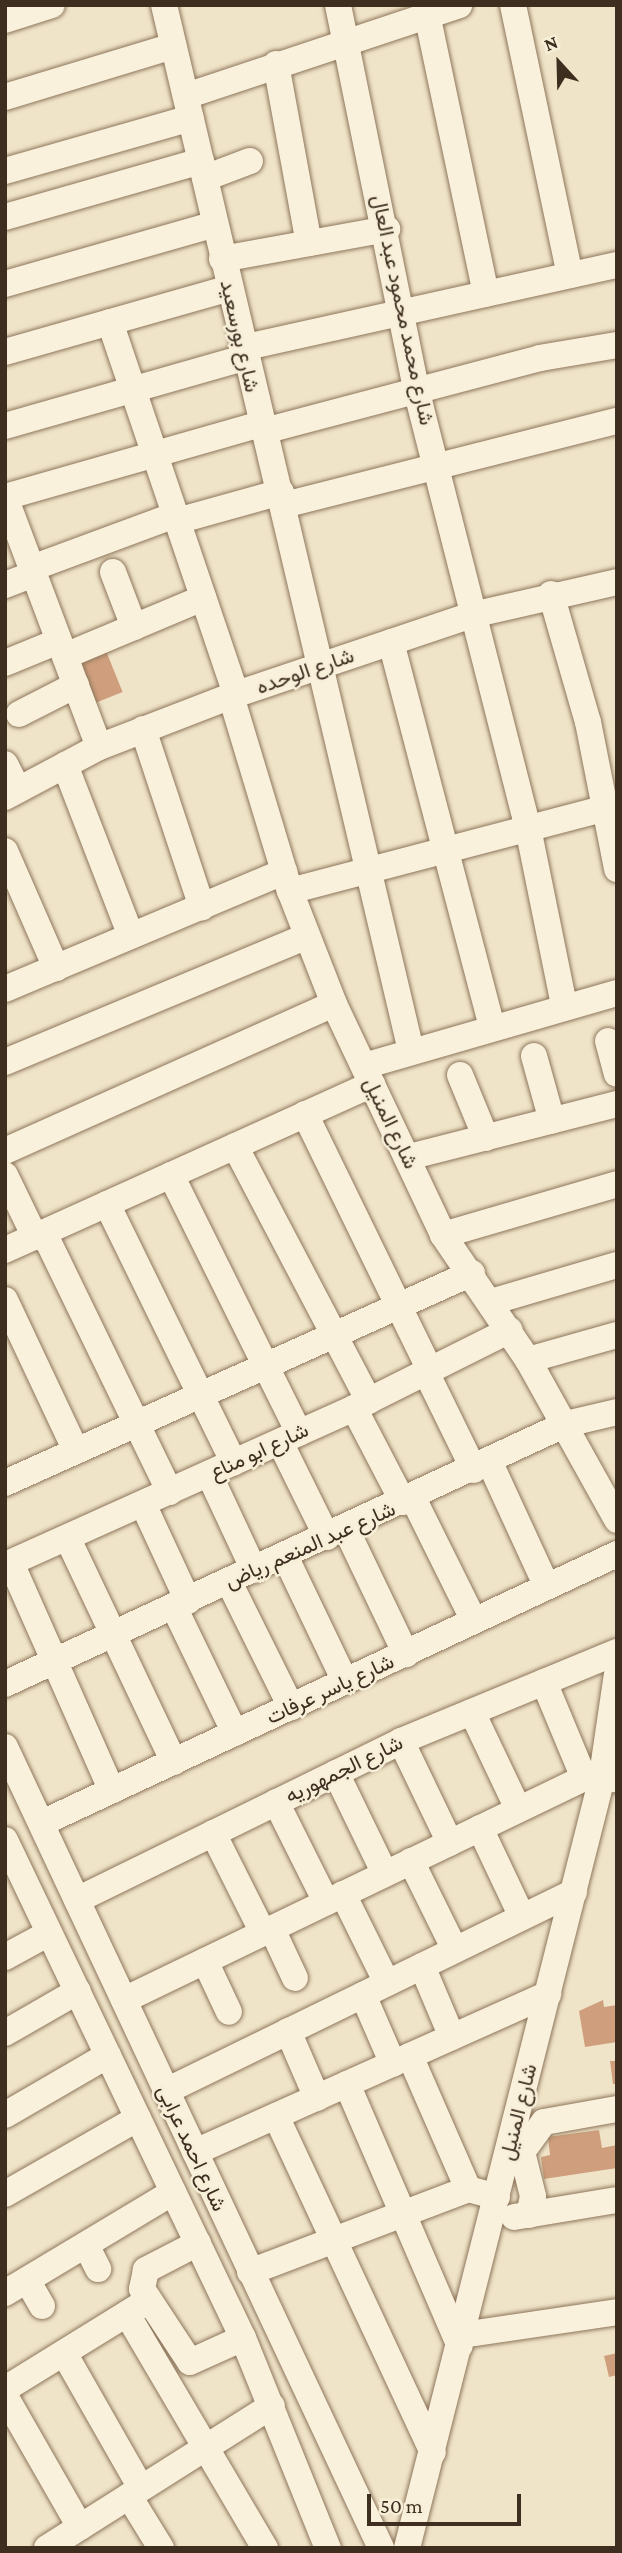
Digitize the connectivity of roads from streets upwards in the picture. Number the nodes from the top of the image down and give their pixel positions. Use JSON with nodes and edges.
{"nodes":[{"id":1,"x":52,"y":5,"type":"edge"},
{"id":2,"x":338,"y":5,"type":"edge"},
{"id":3,"x":459,"y":5,"type":"edge"},
{"id":4,"x":513,"y":5,"type":"edge"},
{"id":5,"x":172,"y":8,"type":"edge"},
{"id":6,"x":427,"y":14,"type":"junction"},
{"id":7,"x":5,"y":20,"type":"edge"},
{"id":8,"x":345,"y":40,"type":"junction"},
{"id":9,"x":173,"y":46,"type":"junction"},
{"id":10,"x":276,"y":64,"type":"junction"},
{"id":11,"x":5,"y":97,"type":"edge"},
{"id":12,"x":188,"y":107,"type":"junction"},
{"id":13,"x":250,"y":161,"type":"dead end"},
{"id":14,"x":203,"y":169,"type":"junction"},
{"id":15,"x":5,"y":171,"type":"edge"},
{"id":16,"x":5,"y":217,"type":"edge"},
{"id":17,"x":215,"y":224,"type":"junction"},
{"id":18,"x":387,"y":229,"type":"junction"},
{"id":19,"x":309,"y":243,"type":"junction"},
{"id":20,"x":222,"y":259,"type":"junction"},
{"id":21,"x":617,"y":265,"type":"edge"},
{"id":22,"x":570,"y":275,"type":"junction"},
{"id":23,"x":5,"y":284,"type":"edge"},
{"id":24,"x":229,"y":288,"type":"junction"},
{"id":25,"x":486,"y":294,"type":"junction"},
{"id":26,"x":402,"y":313,"type":"junction"},
{"id":27,"x":110,"y":322,"type":"junction"},
{"id":28,"x":617,"y":345,"type":"edge"},
{"id":29,"x":5,"y":352,"type":"edge"},
{"id":30,"x":243,"y":353,"type":"junction"},
{"id":31,"x":132,"y":386,"type":"junction"},
{"id":32,"x":416,"y":389,"type":"junction"},
{"id":33,"x":617,"y":421,"type":"edge"},
{"id":34,"x":5,"y":426,"type":"edge"},
{"id":35,"x":263,"y":427,"type":"junction"},
{"id":36,"x":155,"y":454,"type":"junction"},
{"id":37,"x":437,"y":466,"type":"junction"},
{"id":38,"x":5,"y":497,"type":"edge"},
{"id":39,"x":283,"y":498,"type":"junction"},
{"id":40,"x":176,"y":518,"type":"junction"},
{"id":41,"x":10,"y":524,"type":"edge"},
{"id":42,"x":33,"y":571,"type":"junction"},
{"id":43,"x":113,"y":572,"type":"dead end"},
{"id":44,"x":617,"y":582,"type":"edge"},
{"id":45,"x":5,"y":585,"type":"edge"},
{"id":46,"x":551,"y":594,"type":"junction"},
{"id":47,"x":203,"y":598,"type":"junction"},
{"id":48,"x":472,"y":615,"type":"junction"},
{"id":49,"x":134,"y":627,"type":"junction"},
{"id":50,"x":391,"y":642,"type":"junction"},
{"id":51,"x":62,"y":648,"type":"junction"},
{"id":52,"x":5,"y":663,"type":"edge"},
{"id":53,"x":323,"y":665,"type":"junction"},
{"id":54,"x":75,"y":685,"type":"junction"},
{"id":55,"x":233,"y":696,"type":"junction"},
{"id":56,"x":19,"y":714,"type":"dead end"},
{"id":57,"x":143,"y":729,"type":"junction"},
{"id":58,"x":99,"y":747,"type":"junction"},
{"id":59,"x":5,"y":764,"type":"edge"},
{"id":60,"x":65,"y":765,"type":"junction"},
{"id":61,"x":12,"y":793,"type":"edge"},
{"id":62,"x":611,"y":806,"type":"edge"},
{"id":63,"x":528,"y":828,"type":"junction"},
{"id":64,"x":446,"y":850,"type":"junction"},
{"id":65,"x":5,"y":851,"type":"edge"},
{"id":66,"x":617,"y":869,"type":"edge"},
{"id":67,"x":371,"y":870,"type":"junction"},
{"id":68,"x":287,"y":882,"type":"junction"},
{"id":69,"x":202,"y":907,"type":"junction"},
{"id":70,"x":131,"y":936,"type":"junction"},
{"id":71,"x":305,"y":937,"type":"junction"},
{"id":72,"x":56,"y":968,"type":"junction"},
{"id":73,"x":5,"y":989,"type":"edge"},
{"id":74,"x":617,"y":993,"type":"edge"},
{"id":75,"x":334,"y":1004,"type":"junction"},
{"id":76,"x":565,"y":1005,"type":"junction"},
{"id":77,"x":492,"y":1026,"type":"junction"},
{"id":78,"x":608,"y":1041,"type":"dead end"},
{"id":79,"x":411,"y":1051,"type":"junction"},
{"id":80,"x":534,"y":1056,"type":"dead end"},
{"id":81,"x":5,"y":1062,"type":"edge"},
{"id":82,"x":617,"y":1074,"type":"edge"},
{"id":83,"x":368,"y":1075,"type":"junction"},
{"id":84,"x":460,"y":1075,"type":"dead end"},
{"id":85,"x":617,"y":1104,"type":"edge"},
{"id":86,"x":305,"y":1114,"type":"junction"},
{"id":87,"x":552,"y":1121,"type":"junction"},
{"id":88,"x":486,"y":1138,"type":"junction"},
{"id":89,"x":235,"y":1146,"type":"junction"},
{"id":90,"x":5,"y":1151,"type":"edge"},
{"id":91,"x":409,"y":1157,"type":"junction"},
{"id":92,"x":5,"y":1175,"type":"edge"},
{"id":93,"x":171,"y":1175,"type":"junction"},
{"id":94,"x":617,"y":1184,"type":"edge"},
{"id":95,"x":107,"y":1204,"type":"junction"},
{"id":96,"x":40,"y":1235,"type":"junction"},
{"id":97,"x":443,"y":1235,"type":"junction"},
{"id":98,"x":5,"y":1250,"type":"edge"},
{"id":99,"x":617,"y":1265,"type":"edge"},
{"id":100,"x":472,"y":1273,"type":"junction"},
{"id":101,"x":5,"y":1300,"type":"edge"},
{"id":102,"x":491,"y":1302,"type":"junction"},
{"id":103,"x":397,"y":1307,"type":"junction"},
{"id":104,"x":510,"y":1330,"type":"junction"},
{"id":105,"x":334,"y":1335,"type":"junction"},
{"id":106,"x":617,"y":1335,"type":"edge"},
{"id":107,"x":528,"y":1360,"type":"junction"},
{"id":108,"x":264,"y":1367,"type":"junction"},
{"id":109,"x":428,"y":1371,"type":"junction"},
{"id":110,"x":200,"y":1395,"type":"junction"},
{"id":111,"x":362,"y":1404,"type":"junction"},
{"id":112,"x":617,"y":1412,"type":"edge"},
{"id":113,"x":137,"y":1423,"type":"junction"},
{"id":114,"x":566,"y":1424,"type":"junction"},
{"id":115,"x":289,"y":1437,"type":"junction"},
{"id":116,"x":76,"y":1451,"type":"junction"},
{"id":117,"x":234,"y":1463,"type":"junction"},
{"id":118,"x":482,"y":1466,"type":"junction"},
{"id":119,"x":209,"y":1474,"type":"junction"},
{"id":120,"x":5,"y":1483,"type":"edge"},
{"id":121,"x":608,"y":1486,"type":"edge"},
{"id":122,"x":170,"y":1492,"type":"junction"},
{"id":123,"x":408,"y":1500,"type":"junction"},
{"id":124,"x":143,"y":1504,"type":"junction"},
{"id":125,"x":617,"y":1520,"type":"edge"},
{"id":126,"x":336,"y":1533,"type":"junction"},
{"id":127,"x":68,"y":1539,"type":"junction"},
{"id":128,"x":617,"y":1554,"type":"edge"},
{"id":129,"x":285,"y":1556,"type":"junction"},
{"id":130,"x":8,"y":1564,"type":"edge"},
{"id":131,"x":254,"y":1570,"type":"junction"},
{"id":132,"x":229,"y":1581,"type":"junction"},
{"id":133,"x":547,"y":1587,"type":"junction"},
{"id":134,"x":181,"y":1604,"type":"junction"},
{"id":135,"x":474,"y":1621,"type":"junction"},
{"id":136,"x":113,"y":1634,"type":"junction"},
{"id":137,"x":617,"y":1652,"type":"edge"},
{"id":138,"x":406,"y":1654,"type":"junction"},
{"id":139,"x":54,"y":1661,"type":"junction"},
{"id":140,"x":617,"y":1674,"type":"edge"},
{"id":141,"x":345,"y":1681,"type":"junction"},
{"id":142,"x":544,"y":1682,"type":"junction"},
{"id":143,"x":5,"y":1684,"type":"edge"},
{"id":144,"x":291,"y":1707,"type":"junction"},
{"id":145,"x":472,"y":1712,"type":"junction"},
{"id":146,"x":235,"y":1733,"type":"junction"},
{"id":147,"x":401,"y":1741,"type":"junction"},
{"id":148,"x":5,"y":1747,"type":"edge"},
{"id":149,"x":174,"y":1762,"type":"junction"},
{"id":150,"x":336,"y":1773,"type":"junction"},
{"id":151,"x":601,"y":1780,"type":"edge"},
{"id":152,"x":112,"y":1791,"type":"junction"},
{"id":153,"x":276,"y":1802,"type":"junction"},
{"id":154,"x":518,"y":1810,"type":"junction"},
{"id":155,"x":42,"y":1823,"type":"junction"},
{"id":156,"x":481,"y":1828,"type":"junction"},
{"id":157,"x":213,"y":1833,"type":"junction"},
{"id":158,"x":5,"y":1840,"type":"edge"},
{"id":159,"x":450,"y":1843,"type":"junction"},
{"id":160,"x":411,"y":1861,"type":"junction"},
{"id":161,"x":385,"y":1874,"type":"junction"},
{"id":162,"x":16,"y":1890,"type":"edge"},
{"id":163,"x":574,"y":1892,"type":"junction"},
{"id":164,"x":334,"y":1898,"type":"junction"},
{"id":165,"x":77,"y":1900,"type":"junction"},
{"id":166,"x":522,"y":1917,"type":"junction"},
{"id":167,"x":267,"y":1931,"type":"junction"},
{"id":168,"x":50,"y":1933,"type":"junction"},
{"id":169,"x":455,"y":1950,"type":"junction"},
{"id":170,"x":5,"y":1956,"type":"edge"},
{"id":171,"x":205,"y":1961,"type":"junction"},
{"id":172,"x":422,"y":1966,"type":"junction"},
{"id":173,"x":295,"y":1978,"type":"dead end"},
{"id":174,"x":387,"y":1983,"type":"junction"},
{"id":175,"x":78,"y":1991,"type":"junction"},
{"id":176,"x":363,"y":1994,"type":"junction"},
{"id":177,"x":548,"y":1994,"type":"junction"},
{"id":178,"x":124,"y":2000,"type":"junction"},
{"id":179,"x":229,"y":2012,"type":"dead end"},
{"id":180,"x":288,"y":2031,"type":"junction"},
{"id":181,"x":5,"y":2033,"type":"edge"},
{"id":182,"x":452,"y":2038,"type":"junction"},
{"id":183,"x":108,"y":2055,"type":"junction"},
{"id":184,"x":401,"y":2060,"type":"junction"},
{"id":185,"x":347,"y":2084,"type":"junction"},
{"id":186,"x":166,"y":2091,"type":"junction"},
{"id":187,"x":317,"y":2098,"type":"junction"},
{"id":188,"x":617,"y":2109,"type":"edge"},
{"id":189,"x":5,"y":2115,"type":"edge"},
{"id":190,"x":276,"y":2116,"type":"junction"},
{"id":191,"x":138,"y":2118,"type":"junction"},
{"id":192,"x":195,"y":2152,"type":"junction"},
{"id":193,"x":468,"y":2189,"type":"junction"},
{"id":194,"x":173,"y":2192,"type":"junction"},
{"id":195,"x":5,"y":2194,"type":"edge"},
{"id":196,"x":617,"y":2200,"type":"edge"},
{"id":197,"x":494,"y":2209,"type":"junction"},
{"id":198,"x":403,"y":2214,"type":"junction"},
{"id":199,"x":530,"y":2214,"type":"junction"},
{"id":200,"x":334,"y":2240,"type":"junction"},
{"id":201,"x":198,"y":2243,"type":"junction"},
{"id":202,"x":86,"y":2245,"type":"junction"},
{"id":203,"x":98,"y":2269,"type":"dead end"},
{"id":204,"x":250,"y":2272,"type":"junction"},
{"id":205,"x":16,"y":2287,"type":"edge"},
{"id":206,"x":41,"y":2306,"type":"dead end"},
{"id":207,"x":138,"y":2307,"type":"junction"},
{"id":208,"x":617,"y":2312,"type":"edge"},
{"id":209,"x":243,"y":2338,"type":"junction"},
{"id":210,"x":461,"y":2341,"type":"junction"},
{"id":211,"x":64,"y":2353,"type":"junction"},
{"id":212,"x":5,"y":2389,"type":"edge"},
{"id":213,"x":5,"y":2396,"type":"edge"},
{"id":214,"x":272,"y":2406,"type":"junction"},
{"id":215,"x":202,"y":2450,"type":"junction"},
{"id":216,"x":433,"y":2452,"type":"junction"},
{"id":217,"x":135,"y":2492,"type":"junction"},
{"id":218,"x":63,"y":2541,"type":"edge"},
{"id":219,"x":323,"y":2545,"type":"edge"},
{"id":220,"x":161,"y":2548,"type":"edge"},
{"id":221,"x":265,"y":2548,"type":"edge"},
{"id":222,"x":381,"y":2548,"type":"edge"},
{"id":223,"x":407,"y":2548,"type":"edge"}],
"edges":[{"from":1,"to":7,"type":"street"},
{"from":2,"to":8,"type":"street","name":"شارع محمد محمود عبد العال"},
{"from":3,"to":6,"type":"street"},
{"from":4,"to":22,"type":"street"},
{"from":5,"to":9,"type":"street","name":"شارع بورسعيد"},
{"from":6,"to":8,"type":"street"},
{"from":6,"to":25,"type":"street"},
{"from":8,"to":10,"type":"street"},
{"from":8,"to":18,"type":"street","name":"شارع محمد محمود عبد العال"},
{"from":9,"to":11,"type":"street"},
{"from":9,"to":12,"type":"street","name":"شارع بورسعيد"},
{"from":10,"to":12,"type":"street"},
{"from":10,"to":19,"type":"street"},
{"from":12,"to":14,"type":"street","name":"شارع بورسعيد"},
{"from":12,"to":15,"type":"street"},
{"from":13,"to":14,"type":"street"},
{"from":14,"to":16,"type":"street"},
{"from":14,"to":17,"type":"street","name":"شارع بورسعيد"},
{"from":17,"to":20,"type":"street","name":"شارع بورسعيد"},
{"from":17,"to":23,"type":"street"},
{"from":18,"to":19,"type":"street"},
{"from":18,"to":26,"type":"street","name":"شارع محمد محمود عبد العال"},
{"from":19,"to":20,"type":"street"},
{"from":20,"to":24,"type":"street","name":"شارع بورسعيد"},
{"from":21,"to":22,"type":"street"},
{"from":22,"to":25,"type":"street"},
{"from":24,"to":27,"type":"street"},
{"from":24,"to":30,"type":"street","name":"شارع بورسعيد"},
{"from":25,"to":26,"type":"street"},
{"from":26,"to":30,"type":"street"},
{"from":26,"to":32,"type":"street","name":"شارع محمد محمود عبد العال"},
{"from":27,"to":29,"type":"street"},
{"from":27,"to":31,"type":"street","name":"شارع المنيل"},
{"from":28,"to":32,"type":"street"},
{"from":30,"to":31,"type":"street"},
{"from":30,"to":35,"type":"street","name":"شارع بورسعيد"},
{"from":31,"to":34,"type":"street"},
{"from":31,"to":36,"type":"street","name":"شارع المنيل"},
{"from":32,"to":35,"type":"street"},
{"from":32,"to":37,"type":"street","name":"شارع محمد محمود عبد العال"},
{"from":33,"to":37,"type":"street"},
{"from":35,"to":36,"type":"street"},
{"from":35,"to":39,"type":"street","name":"شارع بورسعيد"},
{"from":36,"to":38,"type":"street"},
{"from":36,"to":40,"type":"street","name":"شارع المنيل"},
{"from":37,"to":39,"type":"street"},
{"from":37,"to":48,"type":"street","name":"شارع محمد محمود عبد العال"},
{"from":38,"to":41,"type":"street"},
{"from":39,"to":40,"type":"street"},
{"from":39,"to":53,"type":"street","name":"شارع بورسعيد"},
{"from":40,"to":42,"type":"street"},
{"from":40,"to":47,"type":"street","name":"شارع المنيل"},
{"from":41,"to":42,"type":"street"},
{"from":42,"to":45,"type":"street"},
{"from":42,"to":51,"type":"street"},
{"from":43,"to":49,"type":"street"},
{"from":44,"to":46,"type":"street","name":"شارع الوحده"},
{"from":46,"to":48,"type":"street","name":"شارع الوحده"},
{"from":46,"to":62,"type":"street"},
{"from":47,"to":49,"type":"street"},
{"from":47,"to":55,"type":"street","name":"شارع المنيل"},
{"from":48,"to":50,"type":"street","name":"شارع الوحده"},
{"from":48,"to":63,"type":"street","name":"شارع محمد محمود عبد العال"},
{"from":49,"to":51,"type":"street"},
{"from":50,"to":53,"type":"street","name":"شارع الوحده"},
{"from":50,"to":64,"type":"street"},
{"from":51,"to":52,"type":"street"},
{"from":51,"to":54,"type":"street"},
{"from":53,"to":55,"type":"street","name":"شارع الوحده"},
{"from":53,"to":67,"type":"street","name":"شارع بورسعيد"},
{"from":54,"to":56,"type":"street"},
{"from":54,"to":58,"type":"street"},
{"from":55,"to":57,"type":"street","name":"شارع الوحده"},
{"from":55,"to":68,"type":"street","name":"شارع المنيل"},
{"from":57,"to":58,"type":"street","name":"شارع الوحده"},
{"from":57,"to":69,"type":"street"},
{"from":58,"to":60,"type":"street","name":"شارع الوحده"},
{"from":59,"to":61,"type":"street"},
{"from":60,"to":61,"type":"street","name":"شارع الوحده"},
{"from":60,"to":70,"type":"street"},
{"from":62,"to":63,"type":"street"},
{"from":62,"to":66,"type":"street"},
{"from":63,"to":64,"type":"street"},
{"from":63,"to":76,"type":"street","name":"شارع محمد محمود عبد العال"},
{"from":64,"to":67,"type":"street"},
{"from":64,"to":77,"type":"street"},
{"from":65,"to":72,"type":"street"},
{"from":67,"to":68,"type":"street"},
{"from":67,"to":79,"type":"street","name":"شارع بورسعيد"},
{"from":68,"to":69,"type":"street"},
{"from":68,"to":71,"type":"street","name":"شارع المنيل"},
{"from":69,"to":70,"type":"street"},
{"from":70,"to":72,"type":"street"},
{"from":71,"to":75,"type":"street","name":"شارع المنيل"},
{"from":71,"to":81,"type":"street"},
{"from":72,"to":73,"type":"street"},
{"from":74,"to":76,"type":"street"},
{"from":75,"to":83,"type":"street","name":"شارع المنيل"},
{"from":75,"to":90,"type":"street"},
{"from":76,"to":77,"type":"street"},
{"from":77,"to":79,"type":"street"},
{"from":78,"to":82,"type":"street"},
{"from":79,"to":83,"type":"street"},
{"from":80,"to":87,"type":"street"},
{"from":83,"to":86,"type":"street"},
{"from":83,"to":91,"type":"street","name":"شارع المنيل"},
{"from":84,"to":88,"type":"street"},
{"from":85,"to":87,"type":"street"},
{"from":86,"to":89,"type":"street"},
{"from":86,"to":103,"type":"street"},
{"from":87,"to":88,"type":"street"},
{"from":88,"to":91,"type":"street"},
{"from":89,"to":93,"type":"street"},
{"from":89,"to":105,"type":"street"},
{"from":91,"to":97,"type":"street","name":"شارع المنيل"},
{"from":92,"to":96,"type":"street"},
{"from":93,"to":95,"type":"street"},
{"from":93,"to":108,"type":"street"},
{"from":94,"to":97,"type":"street"},
{"from":95,"to":96,"type":"street"},
{"from":95,"to":110,"type":"street"},
{"from":96,"to":98,"type":"street"},
{"from":96,"to":113,"type":"street"},
{"from":97,"to":100,"type":"street","name":"شارع المنيل"},
{"from":99,"to":102,"type":"street"},
{"from":100,"to":102,"type":"street","name":"شارع المنيل"},
{"from":100,"to":103,"type":"street"},
{"from":101,"to":116,"type":"street"},
{"from":102,"to":104,"type":"street","name":"شارع المنيل"},
{"from":103,"to":105,"type":"street"},
{"from":103,"to":109,"type":"street"},
{"from":104,"to":107,"type":"street","name":"شارع المنيل"},
{"from":104,"to":109,"type":"street","name":"شارع ابو مناع"},
{"from":105,"to":108,"type":"street"},
{"from":105,"to":111,"type":"street"},
{"from":106,"to":107,"type":"street"},
{"from":107,"to":114,"type":"street","name":"شارع المنيل"},
{"from":108,"to":110,"type":"street"},
{"from":108,"to":115,"type":"street"},
{"from":109,"to":111,"type":"street","name":"شارع ابو مناع"},
{"from":109,"to":118,"type":"street"},
{"from":110,"to":113,"type":"street"},
{"from":110,"to":117,"type":"street"},
{"from":111,"to":115,"type":"street","name":"شارع ابو مناع"},
{"from":111,"to":123,"type":"street"},
{"from":112,"to":114,"type":"street","name":"شارع عبد المنعم رياض"},
{"from":113,"to":116,"type":"street"},
{"from":113,"to":122,"type":"street"},
{"from":114,"to":118,"type":"street","name":"شارع عبد المنعم رياض"},
{"from":114,"to":121,"type":"street","name":"شارع المنيل"},
{"from":115,"to":117,"type":"street","name":"شارع ابو مناع"},
{"from":115,"to":126,"type":"street"},
{"from":116,"to":120,"type":"street"},
{"from":117,"to":119,"type":"street","name":"شارع ابو مناع"},
{"from":118,"to":123,"type":"street","name":"شارع عبد المنعم رياض"},
{"from":118,"to":133,"type":"street"},
{"from":119,"to":122,"type":"street","name":"شارع ابو مناع"},
{"from":119,"to":131,"type":"street"},
{"from":121,"to":125,"type":"street","name":"شارع المنيل"},
{"from":122,"to":124,"type":"street","name":"شارع ابو مناع"},
{"from":123,"to":126,"type":"street","name":"شارع عبد المنعم رياض"},
{"from":123,"to":135,"type":"street"},
{"from":124,"to":127,"type":"street","name":"شارع ابو مناع"},
{"from":124,"to":134,"type":"street"},
{"from":126,"to":129,"type":"street","name":"شارع عبد المنعم رياض"},
{"from":126,"to":138,"type":"street"},
{"from":127,"to":130,"type":"street","name":"شارع ابو مناع"},
{"from":127,"to":136,"type":"street"},
{"from":128,"to":133,"type":"street","name":"شارع ياسر عرفات"},
{"from":129,"to":131,"type":"street","name":"شارع عبد المنعم رياض"},
{"from":129,"to":141,"type":"street"},
{"from":130,"to":139,"type":"street"},
{"from":131,"to":132,"type":"street","name":"شارع عبد المنعم رياض"},
{"from":132,"to":134,"type":"street","name":"شارع عبد المنعم رياض"},
{"from":132,"to":144,"type":"street"},
{"from":133,"to":135,"type":"street","name":"شارع ياسر عرفات"},
{"from":134,"to":136,"type":"street","name":"شارع عبد المنعم رياض"},
{"from":134,"to":146,"type":"street"},
{"from":135,"to":138,"type":"street","name":"شارع ياسر عرفات"},
{"from":136,"to":139,"type":"street","name":"شارع عبد المنعم رياض"},
{"from":136,"to":149,"type":"street"},
{"from":137,"to":142,"type":"street","name":"شارع الجمهوريه"},
{"from":138,"to":141,"type":"street","name":"شارع ياسر عرفات"},
{"from":139,"to":143,"type":"street","name":"شارع عبد المنعم رياض"},
{"from":139,"to":152,"type":"street"},
{"from":140,"to":151,"type":"street","name":"شارع المنيل"},
{"from":141,"to":144,"type":"street","name":"شارع ياسر عرفات"},
{"from":142,"to":145,"type":"street","name":"شارع الجمهوريه"},
{"from":142,"to":151,"type":"street"},
{"from":144,"to":146,"type":"street","name":"شارع ياسر عرفات"},
{"from":145,"to":147,"type":"street","name":"شارع الجمهوريه"},
{"from":145,"to":154,"type":"street"},
{"from":146,"to":149,"type":"street","name":"شارع ياسر عرفات"},
{"from":147,"to":150,"type":"street","name":"شارع الجمهوريه"},
{"from":147,"to":159,"type":"street"},
{"from":148,"to":155,"type":"street","name":"شارع احمد عرابى"},
{"from":149,"to":152,"type":"street","name":"شارع ياسر عرفات"},
{"from":150,"to":153,"type":"street","name":"شارع الجمهوريه"},
{"from":150,"to":161,"type":"street"},
{"from":151,"to":154,"type":"street"},
{"from":151,"to":163,"type":"street","name":"شارع المنيل"},
{"from":152,"to":155,"type":"street","name":"شارع ياسر عرفات"},
{"from":153,"to":157,"type":"street","name":"شارع الجمهوريه"},
{"from":153,"to":164,"type":"street"},
{"from":154,"to":156,"type":"street"},
{"from":155,"to":165,"type":"street","name":"شارع احمد عرابى"},
{"from":156,"to":159,"type":"street"},
{"from":156,"to":166,"type":"street"},
{"from":157,"to":165,"type":"street","name":"شارع الجمهوريه"},
{"from":157,"to":167,"type":"street"},
{"from":158,"to":162,"type":"street","name":"شارع احمد عرابى"},
{"from":159,"to":160,"type":"street"},
{"from":160,"to":161,"type":"street"},
{"from":160,"to":169,"type":"street"},
{"from":161,"to":164,"type":"street"},
{"from":162,"to":168,"type":"street","name":"شارع احمد عرابى"},
{"from":163,"to":166,"type":"street"},
{"from":163,"to":177,"type":"street","name":"شارع المنيل"},
{"from":164,"to":167,"type":"street"},
{"from":164,"to":174,"type":"street"},
{"from":165,"to":178,"type":"street","name":"شارع احمد عرابى"},
{"from":166,"to":169,"type":"street"},
{"from":167,"to":171,"type":"street"},
{"from":167,"to":173,"type":"street"},
{"from":168,"to":170,"type":"street"},
{"from":168,"to":175,"type":"street","name":"شارع احمد عرابى"},
{"from":169,"to":172,"type":"street"},
{"from":171,"to":178,"type":"street"},
{"from":171,"to":179,"type":"street"},
{"from":172,"to":174,"type":"street"},
{"from":172,"to":182,"type":"street"},
{"from":174,"to":176,"type":"street"},
{"from":175,"to":181,"type":"street"},
{"from":175,"to":183,"type":"street","name":"شارع احمد عرابى"},
{"from":176,"to":180,"type":"street"},
{"from":176,"to":184,"type":"street"},
{"from":177,"to":182,"type":"street"},
{"from":177,"to":197,"type":"street","name":"شارع المنيل"},
{"from":178,"to":186,"type":"street","name":"شارع احمد عرابى"},
{"from":180,"to":186,"type":"street"},
{"from":180,"to":187,"type":"street"},
{"from":182,"to":184,"type":"street"},
{"from":183,"to":189,"type":"street"},
{"from":183,"to":191,"type":"street","name":"شارع احمد عرابى"},
{"from":184,"to":185,"type":"street"},
{"from":184,"to":193,"type":"street"},
{"from":185,"to":187,"type":"street"},
{"from":185,"to":198,"type":"street"},
{"from":186,"to":192,"type":"street","name":"شارع احمد عرابى"},
{"from":187,"to":190,"type":"street"},
{"from":188,"to":199,"type":"street"},
{"from":190,"to":192,"type":"street"},
{"from":190,"to":200,"type":"street"},
{"from":191,"to":194,"type":"street","name":"شارع احمد عرابى"},
{"from":191,"to":195,"type":"street"},
{"from":192,"to":204,"type":"street","name":"شارع احمد عرابى"},
{"from":193,"to":197,"type":"street"},
{"from":193,"to":198,"type":"street"},
{"from":194,"to":201,"type":"street","name":"شارع احمد عرابى"},
{"from":194,"to":202,"type":"street"},
{"from":196,"to":199,"type":"street"},
{"from":197,"to":199,"type":"street"},
{"from":197,"to":210,"type":"street","name":"شارع المنيل"},
{"from":198,"to":200,"type":"street"},
{"from":198,"to":210,"type":"street"},
{"from":200,"to":204,"type":"street"},
{"from":200,"to":216,"type":"street"},
{"from":201,"to":207,"type":"street"},
{"from":201,"to":209,"type":"street","name":"شارع احمد عرابى"},
{"from":202,"to":203,"type":"street"},
{"from":202,"to":205,"type":"street"},
{"from":204,"to":222,"type":"street","name":"شارع احمد عرابى"},
{"from":205,"to":206,"type":"street"},
{"from":207,"to":209,"type":"street"},
{"from":207,"to":211,"type":"street"},
{"from":207,"to":215,"type":"street"},
{"from":208,"to":210,"type":"street"},
{"from":209,"to":214,"type":"street","name":"شارع احمد عرابى"},
{"from":210,"to":216,"type":"street","name":"شارع المنيل"},
{"from":211,"to":212,"type":"street"},
{"from":211,"to":217,"type":"street"},
{"from":213,"to":218,"type":"street"},
{"from":214,"to":215,"type":"street"},
{"from":214,"to":219,"type":"street","name":"شارع احمد عرابى"},
{"from":215,"to":217,"type":"street"},
{"from":215,"to":221,"type":"street"},
{"from":216,"to":223,"type":"street","name":"شارع المنيل"},
{"from":217,"to":218,"type":"street"},
{"from":217,"to":220,"type":"street"}]}
